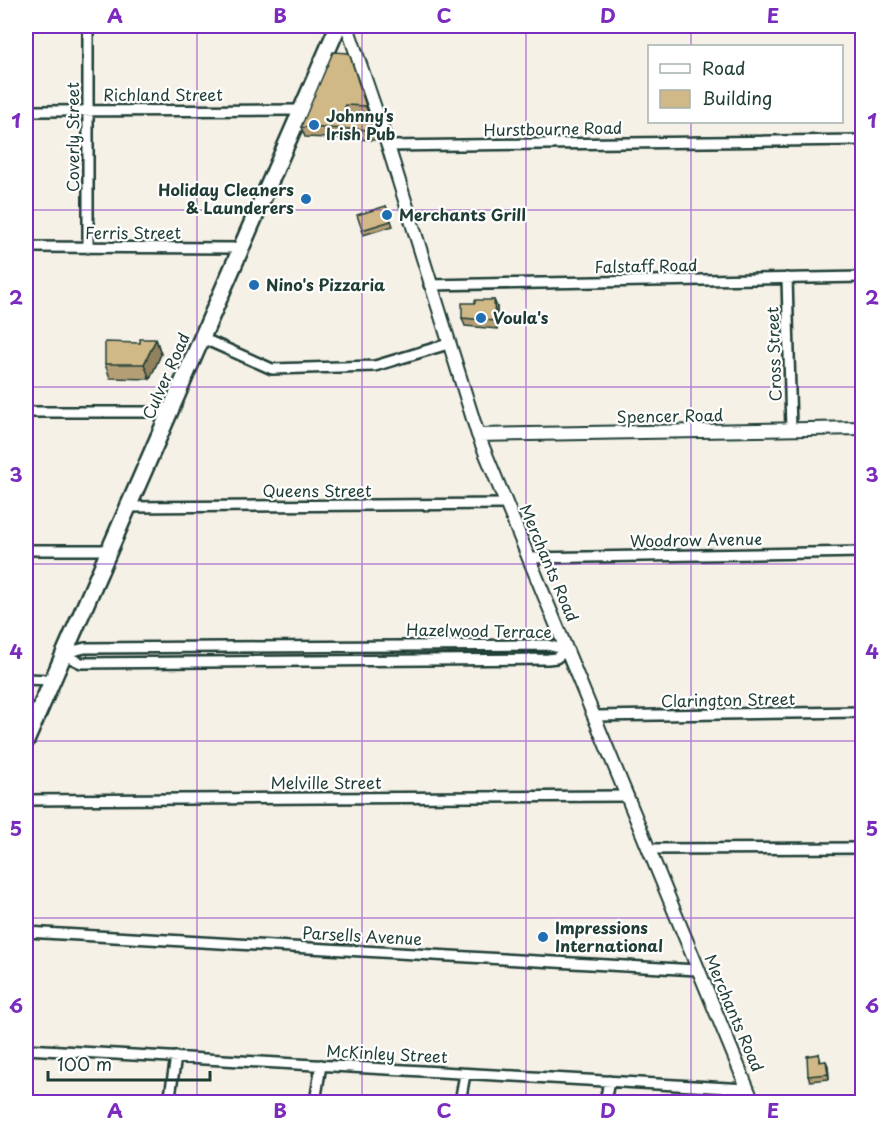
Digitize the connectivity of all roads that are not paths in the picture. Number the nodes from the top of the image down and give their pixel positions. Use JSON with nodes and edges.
{"nodes":[{"id":1,"x":88,"y":26,"type":"edge"},
{"id":2,"x":338,"y":26,"type":"edge"},
{"id":3,"x":346,"y":26,"type":"edge"},
{"id":4,"x":301,"y":110,"type":"junction"},
{"id":5,"x":26,"y":111,"type":"edge"},
{"id":6,"x":88,"y":111,"type":"junction"},
{"id":7,"x":862,"y":140,"type":"edge"},
{"id":8,"x":388,"y":146,"type":"junction"},
{"id":9,"x":26,"y":247,"type":"edge"},
{"id":10,"x":88,"y":248,"type":"junction"},
{"id":11,"x":241,"y":248,"type":"junction"},
{"id":12,"x":862,"y":277,"type":"edge"},
{"id":13,"x":787,"y":278,"type":"junction"},
{"id":14,"x":429,"y":285,"type":"junction"},
{"id":15,"x":202,"y":338,"type":"junction"},
{"id":16,"x":448,"y":344,"type":"junction"},
{"id":17,"x":26,"y":412,"type":"edge"},
{"id":18,"x":169,"y":412,"type":"junction"},
{"id":19,"x":862,"y":428,"type":"edge"},
{"id":20,"x":791,"y":430,"type":"junction"},
{"id":21,"x":478,"y":435,"type":"junction"},
{"id":22,"x":506,"y":504,"type":"junction"},
{"id":23,"x":127,"y":507,"type":"junction"},
{"id":24,"x":26,"y":550,"type":"edge"},
{"id":25,"x":109,"y":550,"type":"junction"},
{"id":26,"x":862,"y":552,"type":"edge"},
{"id":27,"x":530,"y":558,"type":"junction"},
{"id":28,"x":567,"y":650,"type":"junction"},
{"id":29,"x":62,"y":654,"type":"junction"},
{"id":30,"x":26,"y":680,"type":"edge"},
{"id":31,"x":51,"y":680,"type":"junction"},
{"id":32,"x":862,"y":712,"type":"edge"},
{"id":33,"x":595,"y":716,"type":"junction"},
{"id":34,"x":26,"y":741,"type":"edge"},
{"id":35,"x":628,"y":796,"type":"junction"},
{"id":36,"x":26,"y":800,"type":"edge"},
{"id":37,"x":862,"y":848,"type":"edge"},
{"id":38,"x":649,"y":849,"type":"junction"},
{"id":39,"x":26,"y":932,"type":"edge"},
{"id":40,"x":697,"y":970,"type":"junction"},
{"id":41,"x":26,"y":1049,"type":"edge"},
{"id":42,"x":176,"y":1057,"type":"junction"},
{"id":43,"x":321,"y":1065,"type":"junction"},
{"id":44,"x":465,"y":1074,"type":"junction"},
{"id":45,"x":609,"y":1081,"type":"junction"},
{"id":46,"x":747,"y":1089,"type":"junction"},
{"id":47,"x":169,"y":1102,"type":"edge"},
{"id":48,"x":315,"y":1102,"type":"edge"},
{"id":49,"x":460,"y":1102,"type":"edge"},
{"id":50,"x":605,"y":1102,"type":"edge"},
{"id":51,"x":753,"y":1102,"type":"edge"}],
"edges":[{"from":1,"to":6,"type":"street","name":"Coverly Street"},
{"from":2,"to":4,"type":"main road","name":"Culver Road"},
{"from":3,"to":8,"type":"street","name":"Merchants Road"},
{"from":4,"to":6,"type":"street","name":"Richland Street"},
{"from":4,"to":11,"type":"main road","name":"Culver Road"},
{"from":5,"to":6,"type":"street","name":"Richland Street"},
{"from":6,"to":10,"type":"street","name":"Coverly Street"},
{"from":7,"to":8,"type":"street","name":"Hurstbourne Road"},
{"from":8,"to":14,"type":"street","name":"Merchants Road"},
{"from":9,"to":10,"type":"street","name":"Ferris Street"},
{"from":10,"to":11,"type":"street","name":"Ferris Street"},
{"from":11,"to":15,"type":"main road","name":"Culver Road"},
{"from":12,"to":13,"type":"street","name":"Falstaff Road"},
{"from":13,"to":14,"type":"street","name":"Falstaff Road"},
{"from":13,"to":20,"type":"street","name":"Cross Street"},
{"from":14,"to":16,"type":"street","name":"Merchants Road"},
{"from":15,"to":16,"type":"street"},
{"from":15,"to":18,"type":"main road","name":"Culver Road"},
{"from":16,"to":21,"type":"street","name":"Merchants Road"},
{"from":17,"to":18,"type":"street"},
{"from":18,"to":23,"type":"main road","name":"Culver Road"},
{"from":19,"to":20,"type":"street","name":"Spencer Road"},
{"from":20,"to":21,"type":"street","name":"Spencer Road"},
{"from":21,"to":22,"type":"street","name":"Merchants Road"},
{"from":22,"to":23,"type":"street","name":"Queens Street"},
{"from":22,"to":27,"type":"street","name":"Merchants Road"},
{"from":23,"to":25,"type":"main road","name":"Culver Road"},
{"from":24,"to":25,"type":"street"},
{"from":25,"to":29,"type":"main road","name":"Culver Road"},
{"from":26,"to":27,"type":"street","name":"Woodrow Avenue"},
{"from":27,"to":28,"type":"street","name":"Merchants Road"},
{"from":28,"to":29,"type":"street","name":"Hazelwood Terrace"},
{"from":28,"to":29,"type":"street","name":"Hazelwood Terrace"},
{"from":28,"to":33,"type":"street","name":"Merchants Road"},
{"from":29,"to":31,"type":"main road","name":"Culver Road"},
{"from":30,"to":31,"type":"street"},
{"from":31,"to":34,"type":"main road","name":"Culver Road"},
{"from":32,"to":33,"type":"street","name":"Clarington Street"},
{"from":33,"to":35,"type":"street","name":"Merchants Road"},
{"from":35,"to":36,"type":"street","name":"Melville Street"},
{"from":35,"to":38,"type":"street","name":"Merchants Road"},
{"from":37,"to":38,"type":"street"},
{"from":38,"to":40,"type":"street","name":"Merchants Road"},
{"from":39,"to":40,"type":"street","name":"Parsells Avenue"},
{"from":40,"to":46,"type":"street","name":"Merchants Road"},
{"from":41,"to":42,"type":"street","name":"McKinley Street"},
{"from":42,"to":43,"type":"street","name":"McKinley Street"},
{"from":42,"to":47,"type":"street"},
{"from":43,"to":44,"type":"street","name":"McKinley Street"},
{"from":43,"to":48,"type":"street"},
{"from":44,"to":45,"type":"street","name":"McKinley Street"},
{"from":44,"to":49,"type":"street"},
{"from":45,"to":46,"type":"street","name":"McKinley Street"},
{"from":45,"to":50,"type":"street"},
{"from":46,"to":51,"type":"street","name":"Merchants Road"}]}
